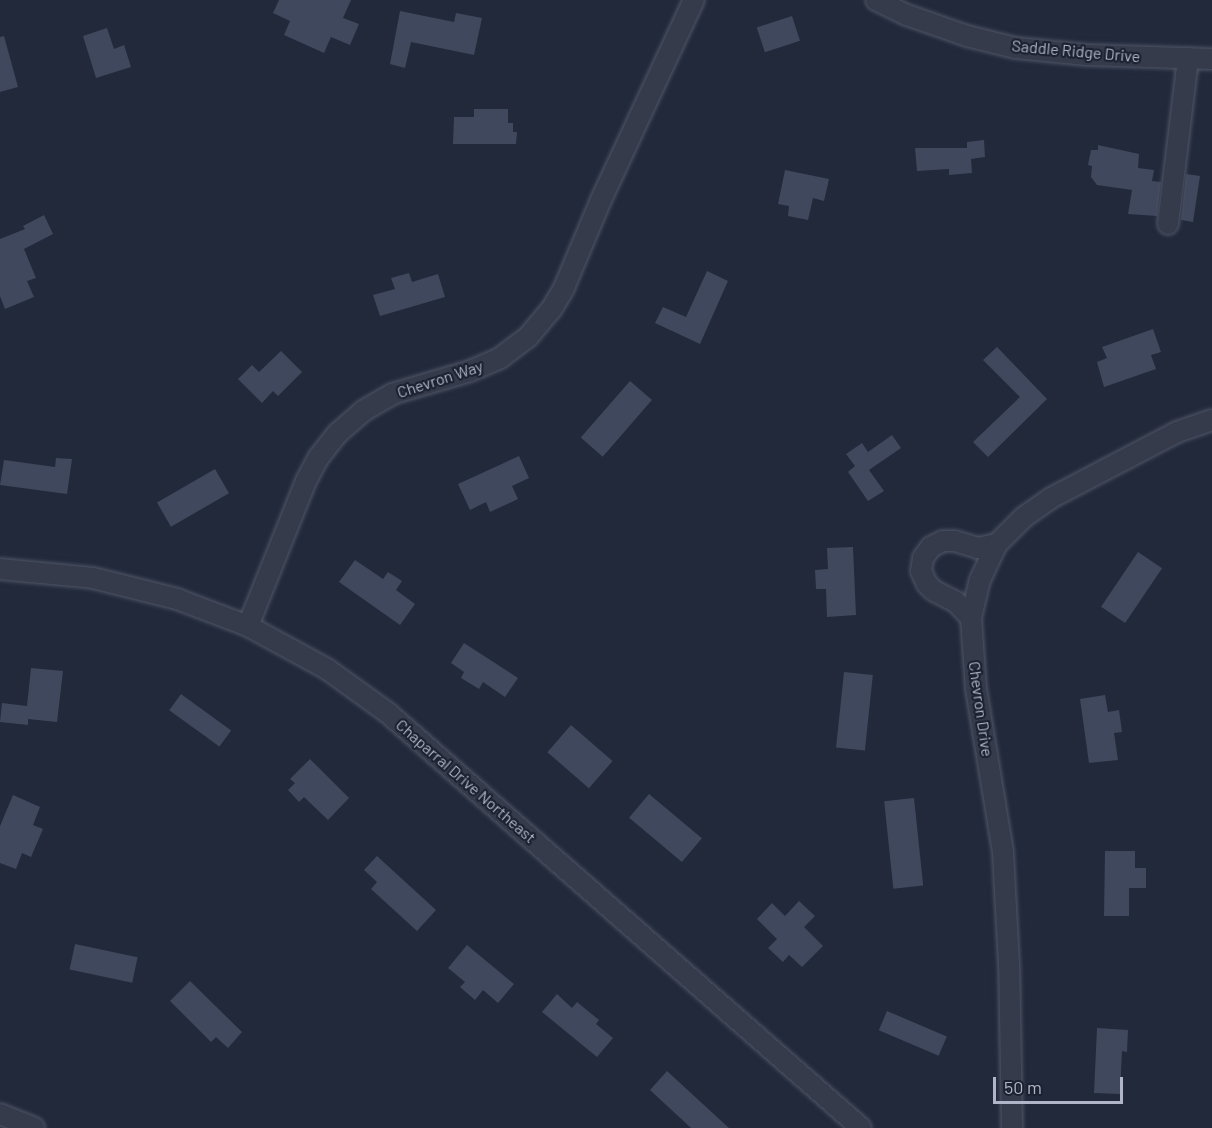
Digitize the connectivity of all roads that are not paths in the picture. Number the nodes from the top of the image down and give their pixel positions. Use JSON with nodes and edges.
{"nodes":[{"id":1,"x":694,"y":0,"type":"edge"},
{"id":2,"x":876,"y":0,"type":"edge"},
{"id":3,"x":1188,"y":58,"type":"junction"},
{"id":4,"x":1212,"y":59,"type":"edge"},
{"id":5,"x":1168,"y":224,"type":"dead end"},
{"id":6,"x":1212,"y":420,"type":"edge"},
{"id":7,"x":997,"y":544,"type":"junction"},
{"id":8,"x":0,"y":569,"type":"edge"},
{"id":9,"x":971,"y":618,"type":"junction"},
{"id":10,"x":248,"y":626,"type":"junction"},
{"id":11,"x":0,"y":1114,"type":"edge"},
{"id":12,"x":34,"y":1128,"type":"edge"},
{"id":13,"x":861,"y":1128,"type":"edge"},
{"id":14,"x":1012,"y":1128,"type":"edge"}],
"edges":[{"from":1,"to":10,"type":"street","name":"Chevron Way"},
{"from":2,"to":3,"type":"street","name":"Saddle Ridge Drive"},
{"from":3,"to":4,"type":"street","name":"Saddle Ridge Drive"},
{"from":3,"to":5,"type":"street"},
{"from":6,"to":7,"type":"street","name":"Chevron Drive"},
{"from":7,"to":9,"type":"street","name":"Chevron Drive"},
{"from":7,"to":9,"type":"street"},
{"from":8,"to":10,"type":"street","name":"Chaparral Drive Northeast"},
{"from":9,"to":14,"type":"street","name":"Chevron Drive"},
{"from":10,"to":13,"type":"street","name":"Chaparral Drive Northeast"},
{"from":11,"to":12,"type":"street"}]}
